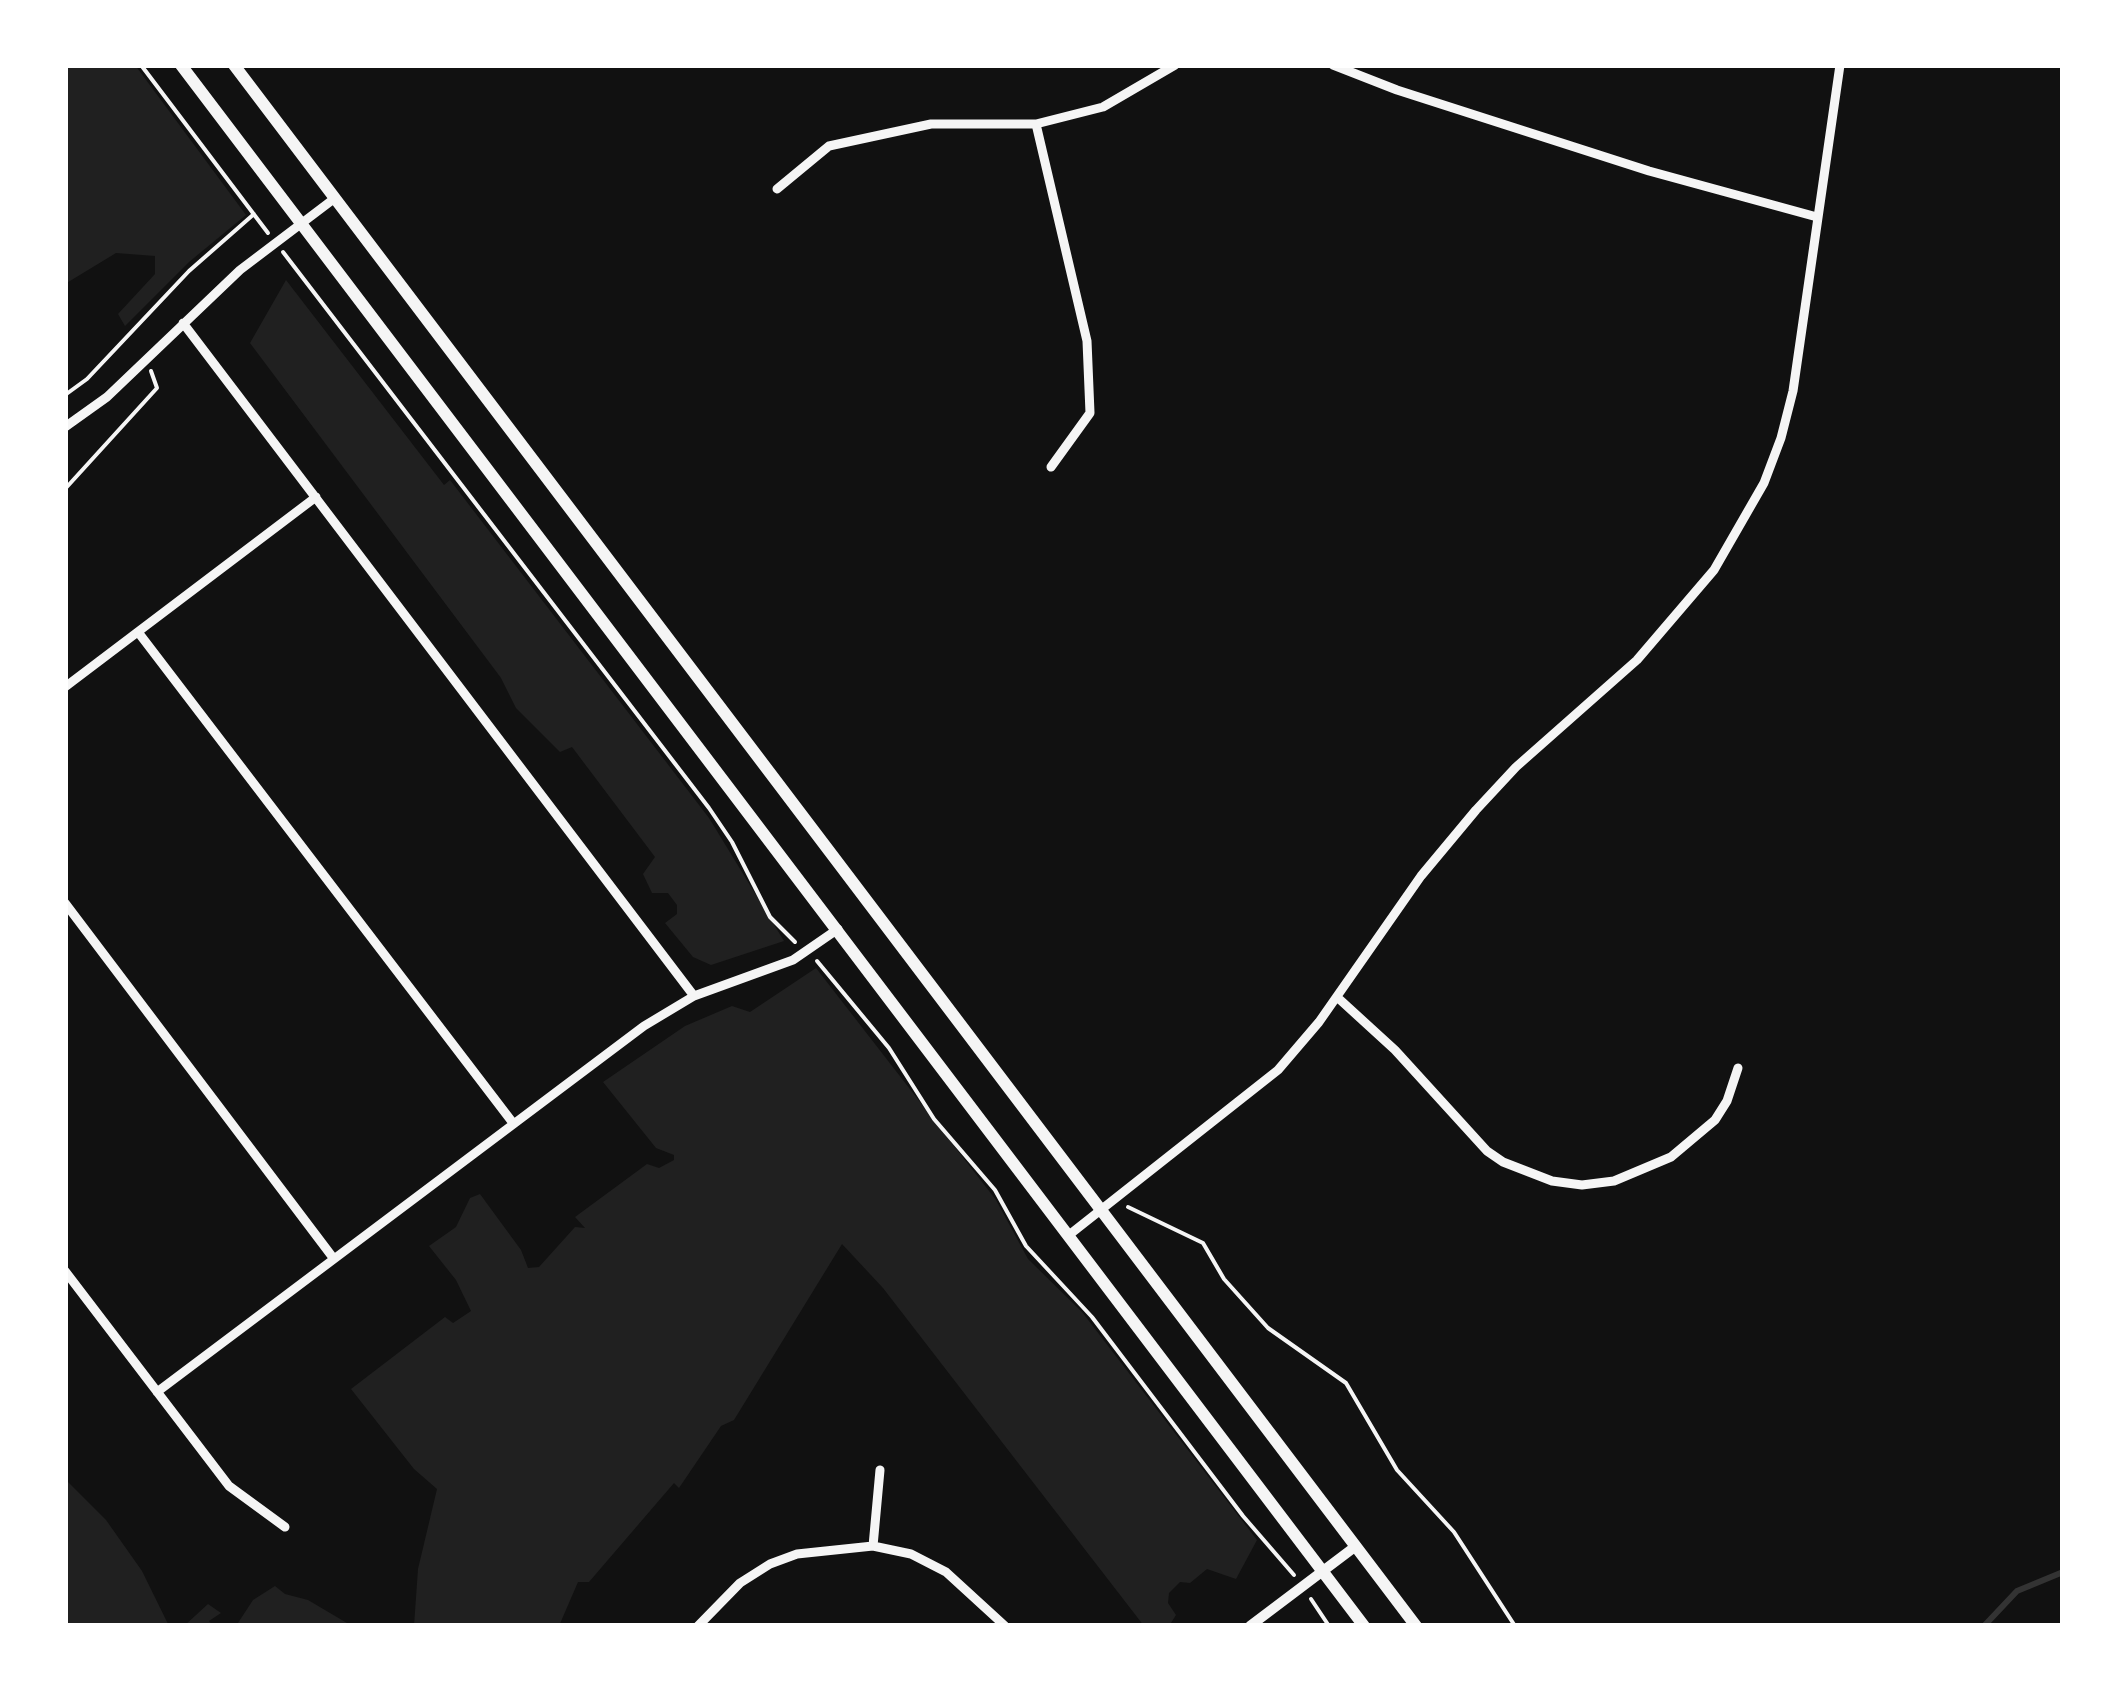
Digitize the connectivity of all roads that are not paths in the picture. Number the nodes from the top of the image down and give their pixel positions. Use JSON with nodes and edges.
{"nodes":[{"id":1,"x":181,"y":65,"type":"edge"},
{"id":2,"x":234,"y":65,"type":"edge"},
{"id":3,"x":1175,"y":65,"type":"edge"},
{"id":4,"x":1333,"y":65,"type":"edge"},
{"id":5,"x":1840,"y":65,"type":"edge"},
{"id":6,"x":1036,"y":124,"type":"junction"},
{"id":7,"x":777,"y":190,"type":"dead end"},
{"id":8,"x":335,"y":198,"type":"junction"},
{"id":9,"x":1817,"y":217,"type":"junction"},
{"id":10,"x":301,"y":223,"type":"junction"},
{"id":11,"x":184,"y":322,"type":"junction"},
{"id":12,"x":65,"y":427,"type":"edge"},
{"id":13,"x":1050,"y":467,"type":"dead end"},
{"id":14,"x":316,"y":497,"type":"junction"},
{"id":15,"x":138,"y":632,"type":"junction"},
{"id":16,"x":65,"y":687,"type":"edge"},
{"id":17,"x":65,"y":904,"type":"edge"},
{"id":18,"x":838,"y":929,"type":"junction"},
{"id":19,"x":694,"y":996,"type":"junction"},
{"id":20,"x":1337,"y":997,"type":"junction"},
{"id":21,"x":1738,"y":1068,"type":"dead end"},
{"id":22,"x":513,"y":1123,"type":"junction"},
{"id":23,"x":1102,"y":1210,"type":"junction"},
{"id":24,"x":1069,"y":1235,"type":"junction"},
{"id":25,"x":334,"y":1259,"type":"junction"},
{"id":26,"x":65,"y":1272,"type":"edge"},
{"id":27,"x":156,"y":1392,"type":"junction"},
{"id":28,"x":880,"y":1470,"type":"dead end"},
{"id":29,"x":284,"y":1528,"type":"dead end"},
{"id":30,"x":873,"y":1546,"type":"junction"},
{"id":31,"x":1356,"y":1546,"type":"junction"},
{"id":32,"x":1322,"y":1572,"type":"junction"},
{"id":33,"x":698,"y":1626,"type":"edge"},
{"id":34,"x":1005,"y":1626,"type":"edge"},
{"id":35,"x":1250,"y":1626,"type":"edge"},
{"id":36,"x":1364,"y":1626,"type":"edge"},
{"id":37,"x":1416,"y":1626,"type":"edge"}],
"edges":[{"from":1,"to":10,"type":"main road"},
{"from":2,"to":8,"type":"main road"},
{"from":3,"to":6,"type":"street"},
{"from":4,"to":9,"type":"street"},
{"from":5,"to":9,"type":"street"},
{"from":6,"to":7,"type":"street"},
{"from":6,"to":13,"type":"street"},
{"from":8,"to":10,"type":"street"},
{"from":8,"to":23,"type":"main road"},
{"from":9,"to":20,"type":"street"},
{"from":10,"to":11,"type":"street"},
{"from":10,"to":18,"type":"main road"},
{"from":11,"to":12,"type":"street"},
{"from":11,"to":14,"type":"street"},
{"from":14,"to":15,"type":"street"},
{"from":14,"to":19,"type":"street"},
{"from":15,"to":16,"type":"street"},
{"from":15,"to":22,"type":"street"},
{"from":17,"to":25,"type":"street"},
{"from":18,"to":19,"type":"street"},
{"from":18,"to":24,"type":"main road"},
{"from":19,"to":22,"type":"street"},
{"from":20,"to":21,"type":"street"},
{"from":20,"to":23,"type":"street"},
{"from":22,"to":25,"type":"street"},
{"from":23,"to":24,"type":"street"},
{"from":23,"to":31,"type":"main road"},
{"from":24,"to":32,"type":"main road"},
{"from":25,"to":27,"type":"street"},
{"from":26,"to":27,"type":"street"},
{"from":27,"to":29,"type":"street"},
{"from":28,"to":30,"type":"street"},
{"from":30,"to":33,"type":"street"},
{"from":30,"to":34,"type":"street"},
{"from":31,"to":32,"type":"street"},
{"from":31,"to":37,"type":"main road"},
{"from":32,"to":35,"type":"street"},
{"from":32,"to":36,"type":"main road"}]}
